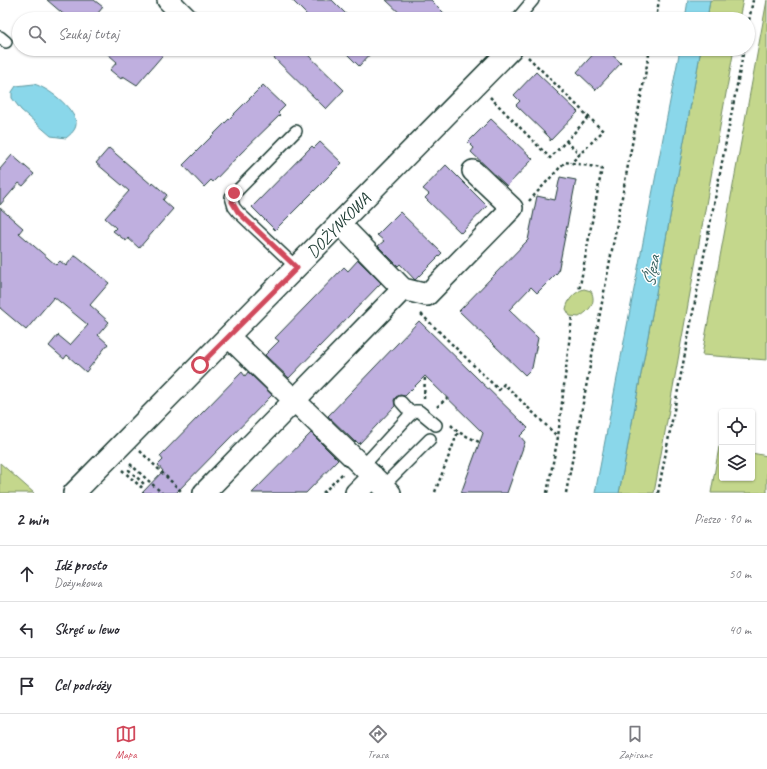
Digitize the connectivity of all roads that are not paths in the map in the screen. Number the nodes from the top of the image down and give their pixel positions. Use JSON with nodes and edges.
{"nodes":[{"id":1,"x":168,"y":0,"type":"edge"},
{"id":2,"x":533,"y":0,"type":"edge"},
{"id":3,"x":180,"y":12,"type":"edge"},
{"id":4,"x":523,"y":12,"type":"edge"},
{"id":5,"x":505,"y":56,"type":"edge"},
{"id":6,"x":296,"y":131,"type":"dead end"},
{"id":7,"x":474,"y":171,"type":"dead end"},
{"id":8,"x":339,"y":223,"type":"junction"},
{"id":9,"x":297,"y":268,"type":"junction"},
{"id":10,"x":401,"y":291,"type":"junction"},
{"id":11,"x":229,"y":336,"type":"junction"},
{"id":12,"x":296,"y":400,"type":"junction"},
{"id":13,"x":401,"y":402,"type":"dead end"},
{"id":14,"x":409,"y":416,"type":"junction"},
{"id":15,"x":436,"y":425,"type":"dead end"},
{"id":16,"x":430,"y":439,"type":"dead end"},
{"id":17,"x":373,"y":476,"type":"edge"},
{"id":18,"x":74,"y":493,"type":"edge"},
{"id":19,"x":204,"y":493,"type":"edge"},
{"id":20,"x":356,"y":493,"type":"edge"}],
"edges":[{"from":1,"to":3,"type":"street"},
{"from":2,"to":4,"type":"lane"},
{"from":5,"to":8,"type":"street","name":"DOŻYNKOWA"},
{"from":6,"to":9,"type":"lane"},
{"from":7,"to":10,"type":"street"},
{"from":8,"to":9,"type":"street","name":"DOŻYNKOWA"},
{"from":8,"to":10,"type":"street"},
{"from":9,"to":11,"type":"street","name":"DOŻYNKOWA"},
{"from":10,"to":12,"type":"street"},
{"from":11,"to":12,"type":"street"},
{"from":11,"to":18,"type":"street","name":"DOŻYNKOWA"},
{"from":12,"to":17,"type":"street"},
{"from":12,"to":19,"type":"street"},
{"from":13,"to":14,"type":"lane"},
{"from":14,"to":15,"type":"lane"},
{"from":14,"to":17,"type":"lane"},
{"from":16,"to":17,"type":"lane"},
{"from":17,"to":20,"type":"street"}]}
